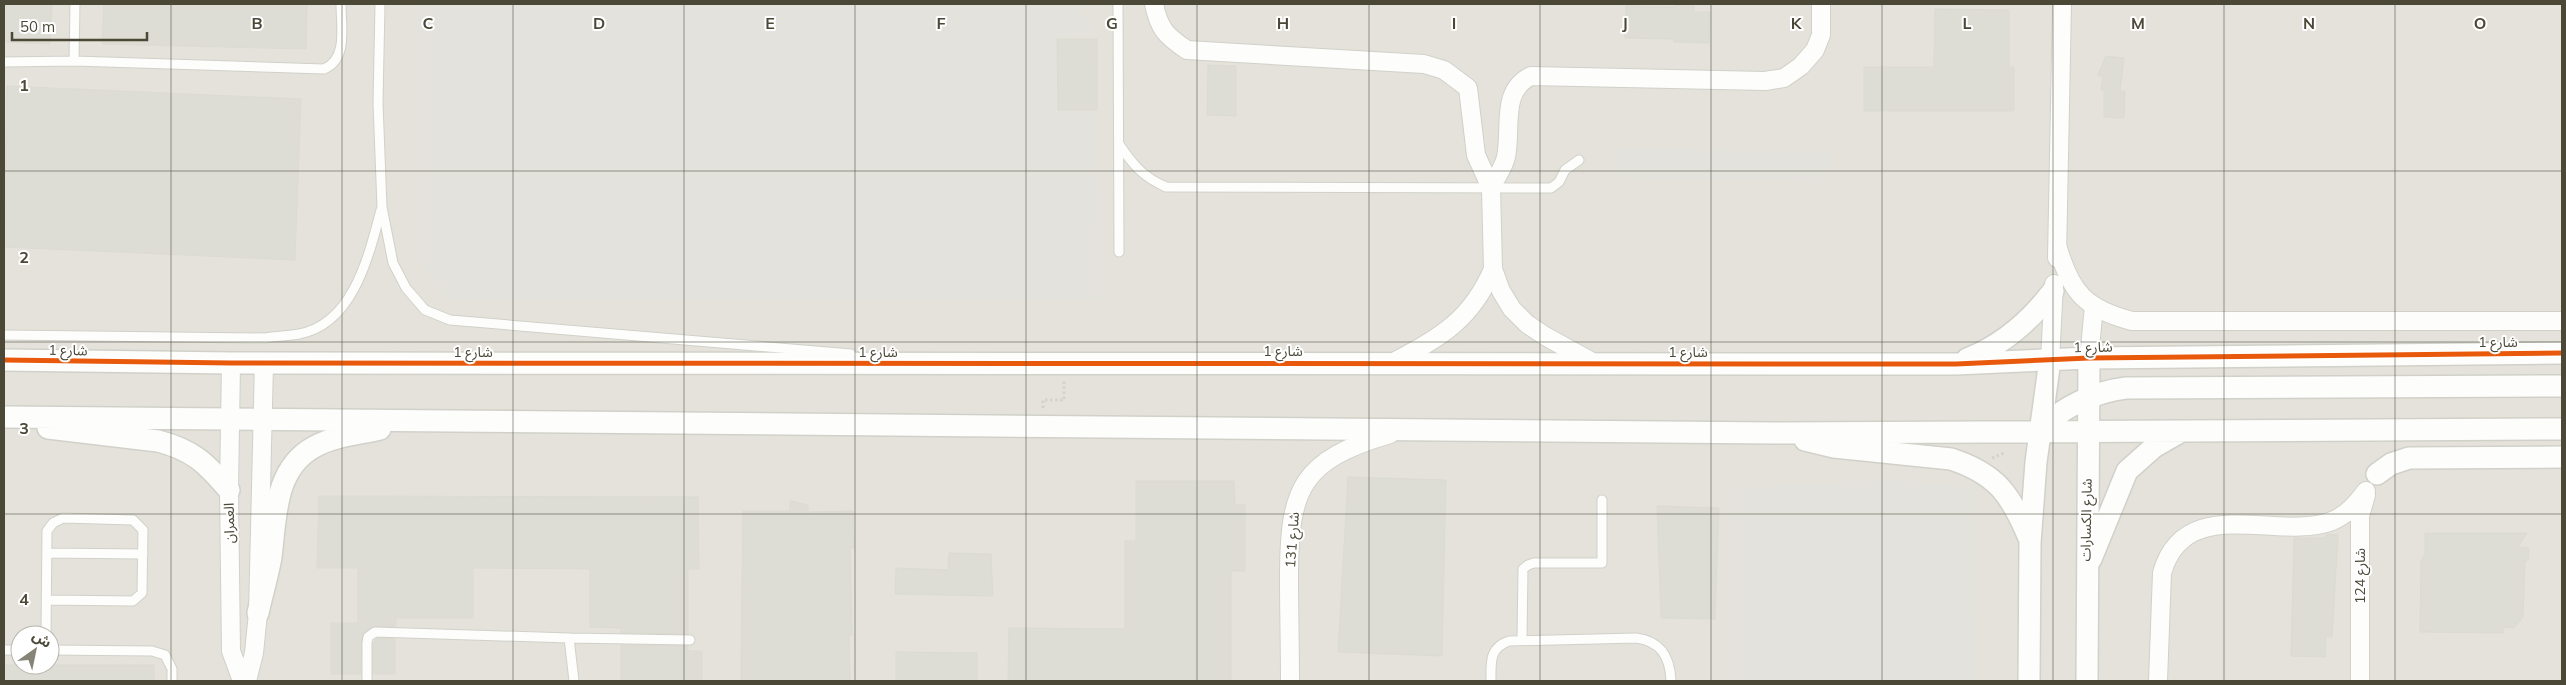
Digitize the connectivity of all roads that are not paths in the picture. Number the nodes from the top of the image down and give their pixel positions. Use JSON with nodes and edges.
{"nodes":[{"id":1,"x":75,"y":4,"type":"edge"},
{"id":2,"x":341,"y":4,"type":"edge"},
{"id":3,"x":380,"y":4,"type":"edge"},
{"id":4,"x":1118,"y":4,"type":"edge"},
{"id":5,"x":1154,"y":4,"type":"edge"},
{"id":6,"x":1821,"y":4,"type":"edge"},
{"id":7,"x":2062,"y":4,"type":"edge"},
{"id":8,"x":74,"y":61,"type":"junction"},
{"id":9,"x":4,"y":62,"type":"edge"},
{"id":10,"x":1119,"y":144,"type":"junction"},
{"id":11,"x":1579,"y":160,"type":"dead end"},
{"id":12,"x":1490,"y":188,"type":"junction"},
{"id":13,"x":382,"y":207,"type":"junction"},
{"id":14,"x":2058,"y":248,"type":"junction"},
{"id":15,"x":1120,"y":252,"type":"dead end"},
{"id":16,"x":1493,"y":268,"type":"junction"},
{"id":17,"x":2053,"y":290,"type":"junction"},
{"id":18,"x":2094,"y":306,"type":"junction"},
{"id":19,"x":2562,"y":321,"type":"edge"},
{"id":20,"x":4,"y":335,"type":"edge"},
{"id":21,"x":2562,"y":353,"type":"edge"},
{"id":22,"x":2089,"y":358,"type":"junction"},
{"id":23,"x":4,"y":360,"type":"edge"},
{"id":24,"x":2050,"y":360,"type":"junction"},
{"id":25,"x":1394,"y":362,"type":"junction"},
{"id":26,"x":1594,"y":362,"type":"junction"},
{"id":27,"x":231,"y":363,"type":"junction"},
{"id":28,"x":264,"y":363,"type":"junction"},
{"id":29,"x":946,"y":363,"type":"junction"},
{"id":30,"x":1956,"y":364,"type":"junction"},
{"id":31,"x":2562,"y":386,"type":"edge"},
{"id":32,"x":2088,"y":398,"type":"junction"},
{"id":33,"x":4,"y":416,"type":"edge"},
{"id":34,"x":230,"y":419,"type":"junction"},
{"id":35,"x":262,"y":419,"type":"junction"},
{"id":36,"x":4,"y":421,"type":"edge"},
{"id":37,"x":420,"y":421,"type":"junction"},
{"id":38,"x":2562,"y":429,"type":"edge"},
{"id":39,"x":1401,"y":430,"type":"junction"},
{"id":40,"x":2040,"y":430,"type":"junction"},
{"id":41,"x":2183,"y":431,"type":"junction"},
{"id":42,"x":2088,"y":432,"type":"junction"},
{"id":43,"x":1774,"y":433,"type":"junction"},
{"id":44,"x":2562,"y":457,"type":"edge"},
{"id":45,"x":2372,"y":483,"type":"junction"},
{"id":46,"x":229,"y":490,"type":"junction"},
{"id":47,"x":1602,"y":500,"type":"dead end"},
{"id":48,"x":2030,"y":543,"type":"junction"},
{"id":49,"x":47,"y":553,"type":"junction"},
{"id":50,"x":143,"y":554,"type":"junction"},
{"id":51,"x":2086,"y":573,"type":"junction"},
{"id":52,"x":47,"y":600,"type":"junction"},
{"id":53,"x":258,"y":613,"type":"junction"},
{"id":54,"x":46,"y":625,"type":"edge"},
{"id":55,"x":569,"y":638,"type":"junction"},
{"id":56,"x":1522,"y":639,"type":"junction"},
{"id":57,"x":690,"y":640,"type":"dead end"},
{"id":58,"x":60,"y":650,"type":"edge"},
{"id":59,"x":172,"y":681,"type":"edge"},
{"id":60,"x":242,"y":681,"type":"edge"},
{"id":61,"x":247,"y":681,"type":"edge"},
{"id":62,"x":367,"y":681,"type":"edge"},
{"id":63,"x":574,"y":681,"type":"edge"},
{"id":64,"x":1290,"y":681,"type":"edge"},
{"id":65,"x":1491,"y":681,"type":"edge"},
{"id":66,"x":1670,"y":681,"type":"edge"},
{"id":67,"x":2029,"y":681,"type":"edge"},
{"id":68,"x":2087,"y":681,"type":"edge"},
{"id":69,"x":2158,"y":681,"type":"edge"},
{"id":70,"x":2360,"y":681,"type":"edge"}],
"edges":[{"from":1,"to":8,"type":"lane"},
{"from":2,"to":8,"type":"lane"},
{"from":3,"to":13,"type":"lane"},
{"from":4,"to":10,"type":"lane"},
{"from":5,"to":12,"type":"street"},
{"from":6,"to":12,"type":"street"},
{"from":7,"to":14,"type":"street","name":"شارع 1"},
{"from":8,"to":9,"type":"lane"},
{"from":10,"to":12,"type":"lane"},
{"from":10,"to":15,"type":"lane"},
{"from":11,"to":12,"type":"lane"},
{"from":12,"to":16,"type":"street","name":"شارع 1"},
{"from":13,"to":20,"type":"lane"},
{"from":13,"to":29,"type":"lane"},
{"from":14,"to":17,"type":"street","name":"شارع 1"},
{"from":14,"to":18,"type":"street","name":"شارع 1"},
{"from":16,"to":25,"type":"street","name":"شارع 1"},
{"from":16,"to":26,"type":"street","name":"شارع 1"},
{"from":17,"to":24,"type":"street","name":"شارع 1"},
{"from":17,"to":30,"type":"street"},
{"from":18,"to":19,"type":"street","name":"شارع 1"},
{"from":18,"to":22,"type":"street"},
{"from":21,"to":22,"type":"street","name":"شارع 1"},
{"from":22,"to":24,"type":"street","name":"شارع 1"},
{"from":22,"to":32,"type":"street","name":"شارع الكسارات"},
{"from":23,"to":27,"type":"street","name":"شارع 1"},
{"from":24,"to":30,"type":"street","name":"شارع 1"},
{"from":24,"to":40,"type":"street"},
{"from":25,"to":26,"type":"street","name":"شارع 1"},
{"from":25,"to":29,"type":"street","name":"شارع 1"},
{"from":26,"to":30,"type":"street","name":"شارع 1"},
{"from":27,"to":28,"type":"street","name":"شارع 1"},
{"from":27,"to":34,"type":"street","name":"العمران"},
{"from":28,"to":29,"type":"street","name":"شارع 1"},
{"from":28,"to":35,"type":"street"},
{"from":31,"to":32,"type":"street"},
{"from":32,"to":40,"type":"street"},
{"from":32,"to":42,"type":"street","name":"شارع الكسارات"},
{"from":33,"to":34,"type":"street"},
{"from":34,"to":35,"type":"street"},
{"from":34,"to":46,"type":"street","name":"العمران"},
{"from":35,"to":37,"type":"street"},
{"from":35,"to":53,"type":"street"},
{"from":36,"to":46,"type":"street"},
{"from":37,"to":39,"type":"street"},
{"from":37,"to":53,"type":"street"},
{"from":38,"to":41,"type":"street"},
{"from":39,"to":43,"type":"street"},
{"from":39,"to":64,"type":"street","name":"شارع 131"},
{"from":40,"to":42,"type":"street"},
{"from":40,"to":43,"type":"street"},
{"from":40,"to":48,"type":"street"},
{"from":41,"to":42,"type":"street"},
{"from":41,"to":51,"type":"street"},
{"from":42,"to":51,"type":"street","name":"شارع الكسارات"},
{"from":43,"to":48,"type":"street"},
{"from":44,"to":45,"type":"street"},
{"from":45,"to":69,"type":"street"},
{"from":45,"to":70,"type":"street","name":"شارع 124"},
{"from":46,"to":60,"type":"street","name":"العمران"},
{"from":47,"to":56,"type":"lane"},
{"from":48,"to":67,"type":"street"},
{"from":49,"to":50,"type":"lane"},
{"from":49,"to":50,"type":"lane"},
{"from":49,"to":52,"type":"lane"},
{"from":50,"to":52,"type":"lane"},
{"from":51,"to":68,"type":"street","name":"شارع الكسارات"},
{"from":52,"to":54,"type":"lane"},
{"from":53,"to":61,"type":"street"},
{"from":55,"to":57,"type":"lane"},
{"from":55,"to":62,"type":"lane"},
{"from":55,"to":63,"type":"lane"},
{"from":56,"to":65,"type":"lane"},
{"from":56,"to":66,"type":"lane"},
{"from":58,"to":59,"type":"lane"}]}
